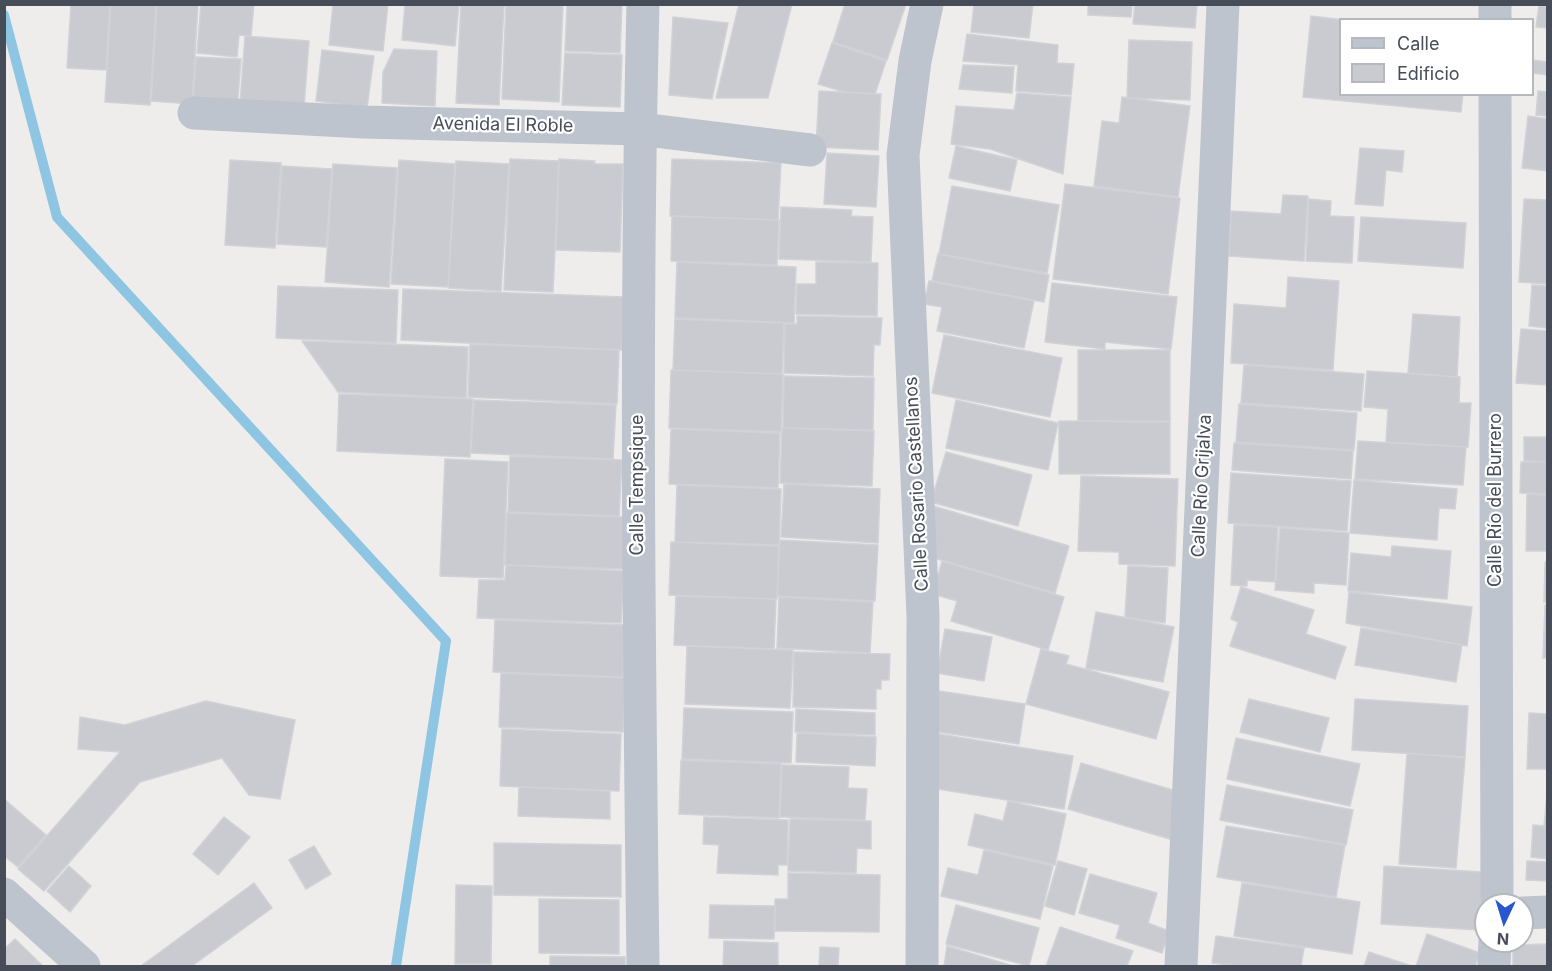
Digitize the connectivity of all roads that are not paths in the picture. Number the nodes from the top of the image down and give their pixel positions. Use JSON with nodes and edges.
{"nodes":[{"id":1,"x":643,"y":4,"type":"edge"},
{"id":2,"x":927,"y":4,"type":"edge"},
{"id":3,"x":1223,"y":4,"type":"edge"},
{"id":4,"x":1495,"y":96,"type":"edge"},
{"id":5,"x":194,"y":113,"type":"dead end"},
{"id":6,"x":640,"y":129,"type":"junction"},
{"id":7,"x":810,"y":150,"type":"dead end"},
{"id":8,"x":1497,"y":893,"type":"edge"},
{"id":9,"x":4,"y":894,"type":"edge"},
{"id":10,"x":84,"y":966,"type":"edge"},
{"id":11,"x":643,"y":966,"type":"edge"},
{"id":12,"x":922,"y":966,"type":"edge"},
{"id":13,"x":1181,"y":966,"type":"edge"}],
"edges":[{"from":1,"to":6,"type":"street","name":"Calle Tempsique"},
{"from":2,"to":12,"type":"street","name":"Calle Rosario Castellanos"},
{"from":3,"to":13,"type":"street","name":"Calle Río Grijalva"},
{"from":4,"to":8,"type":"street","name":"Calle Río del Burrero"},
{"from":5,"to":6,"type":"street","name":"Avenida El Roble"},
{"from":6,"to":7,"type":"street","name":"Avenida El Roble"},
{"from":6,"to":11,"type":"street","name":"Calle Tempsique"},
{"from":9,"to":10,"type":"street"}]}
